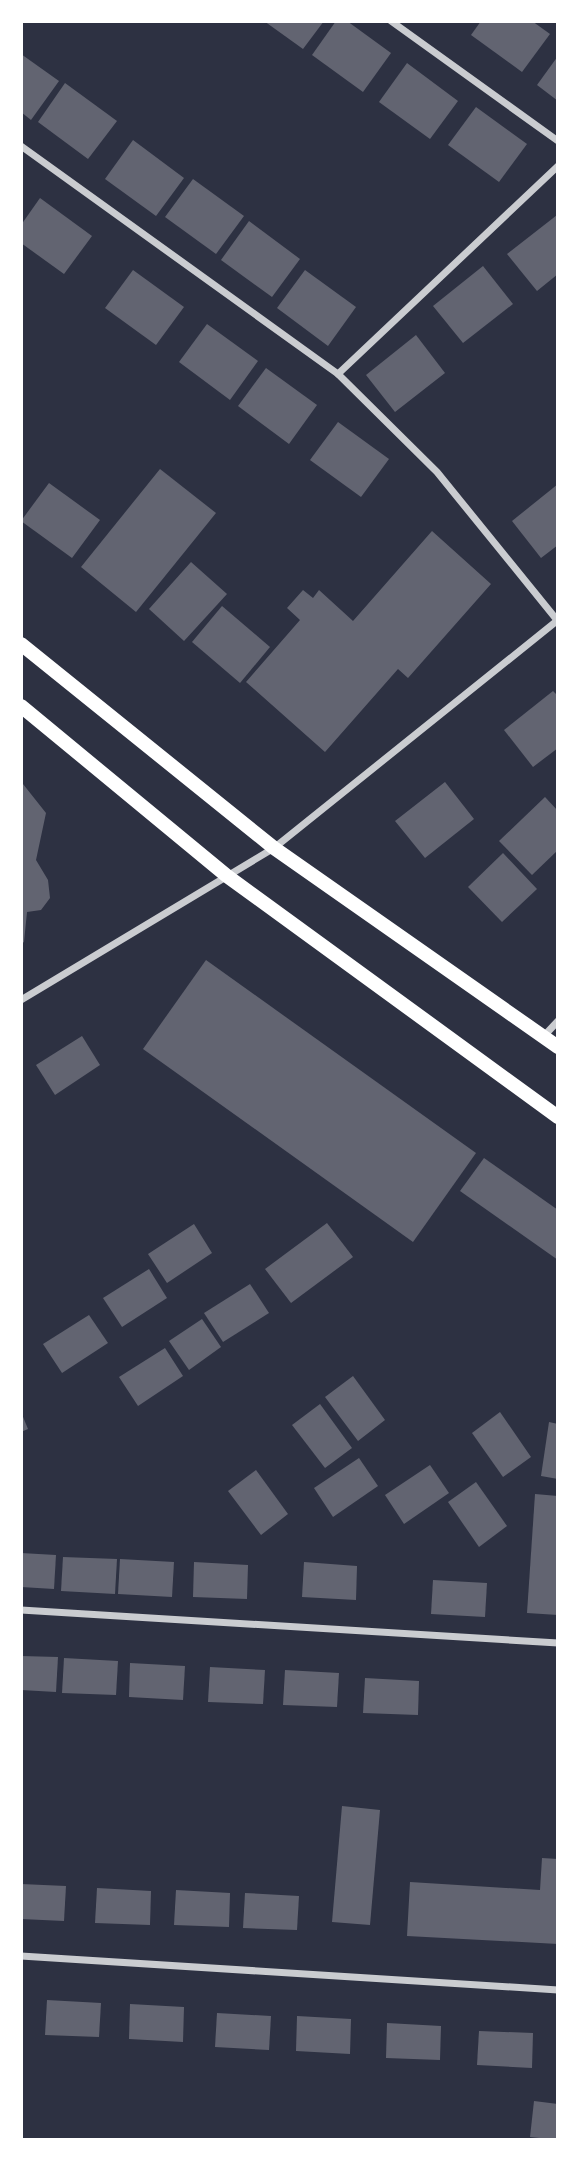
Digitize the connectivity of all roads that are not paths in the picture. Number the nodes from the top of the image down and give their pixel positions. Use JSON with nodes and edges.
{"nodes":[{"id":1,"x":391,"y":21,"type":"edge"},
{"id":2,"x":558,"y":141,"type":"edge"},
{"id":3,"x":21,"y":146,"type":"edge"},
{"id":4,"x":558,"y":166,"type":"edge"},
{"id":5,"x":338,"y":374,"type":"junction"},
{"id":6,"x":558,"y":620,"type":"edge"},
{"id":7,"x":21,"y":644,"type":"edge"},
{"id":8,"x":21,"y":706,"type":"edge"},
{"id":9,"x":274,"y":848,"type":"junction"},
{"id":10,"x":227,"y":876,"type":"junction"},
{"id":11,"x":21,"y":1000,"type":"edge"},
{"id":12,"x":558,"y":1021,"type":"edge"},
{"id":13,"x":543,"y":1037,"type":"junction"},
{"id":14,"x":558,"y":1047,"type":"edge"},
{"id":15,"x":558,"y":1117,"type":"edge"},
{"id":16,"x":21,"y":1610,"type":"edge"},
{"id":17,"x":558,"y":1643,"type":"edge"},
{"id":18,"x":21,"y":1956,"type":"edge"},
{"id":19,"x":558,"y":1990,"type":"edge"}],
"edges":[{"from":1,"to":2,"type":"street"},
{"from":3,"to":5,"type":"street"},
{"from":4,"to":5,"type":"street"},
{"from":5,"to":6,"type":"street"},
{"from":6,"to":9,"type":"street"},
{"from":7,"to":9,"type":"main road"},
{"from":8,"to":10,"type":"main road"},
{"from":9,"to":10,"type":"street"},
{"from":9,"to":13,"type":"main road"},
{"from":10,"to":11,"type":"street"},
{"from":10,"to":15,"type":"main road"},
{"from":12,"to":13,"type":"street"},
{"from":13,"to":14,"type":"main road"},
{"from":16,"to":17,"type":"street"},
{"from":18,"to":19,"type":"street"}]}
